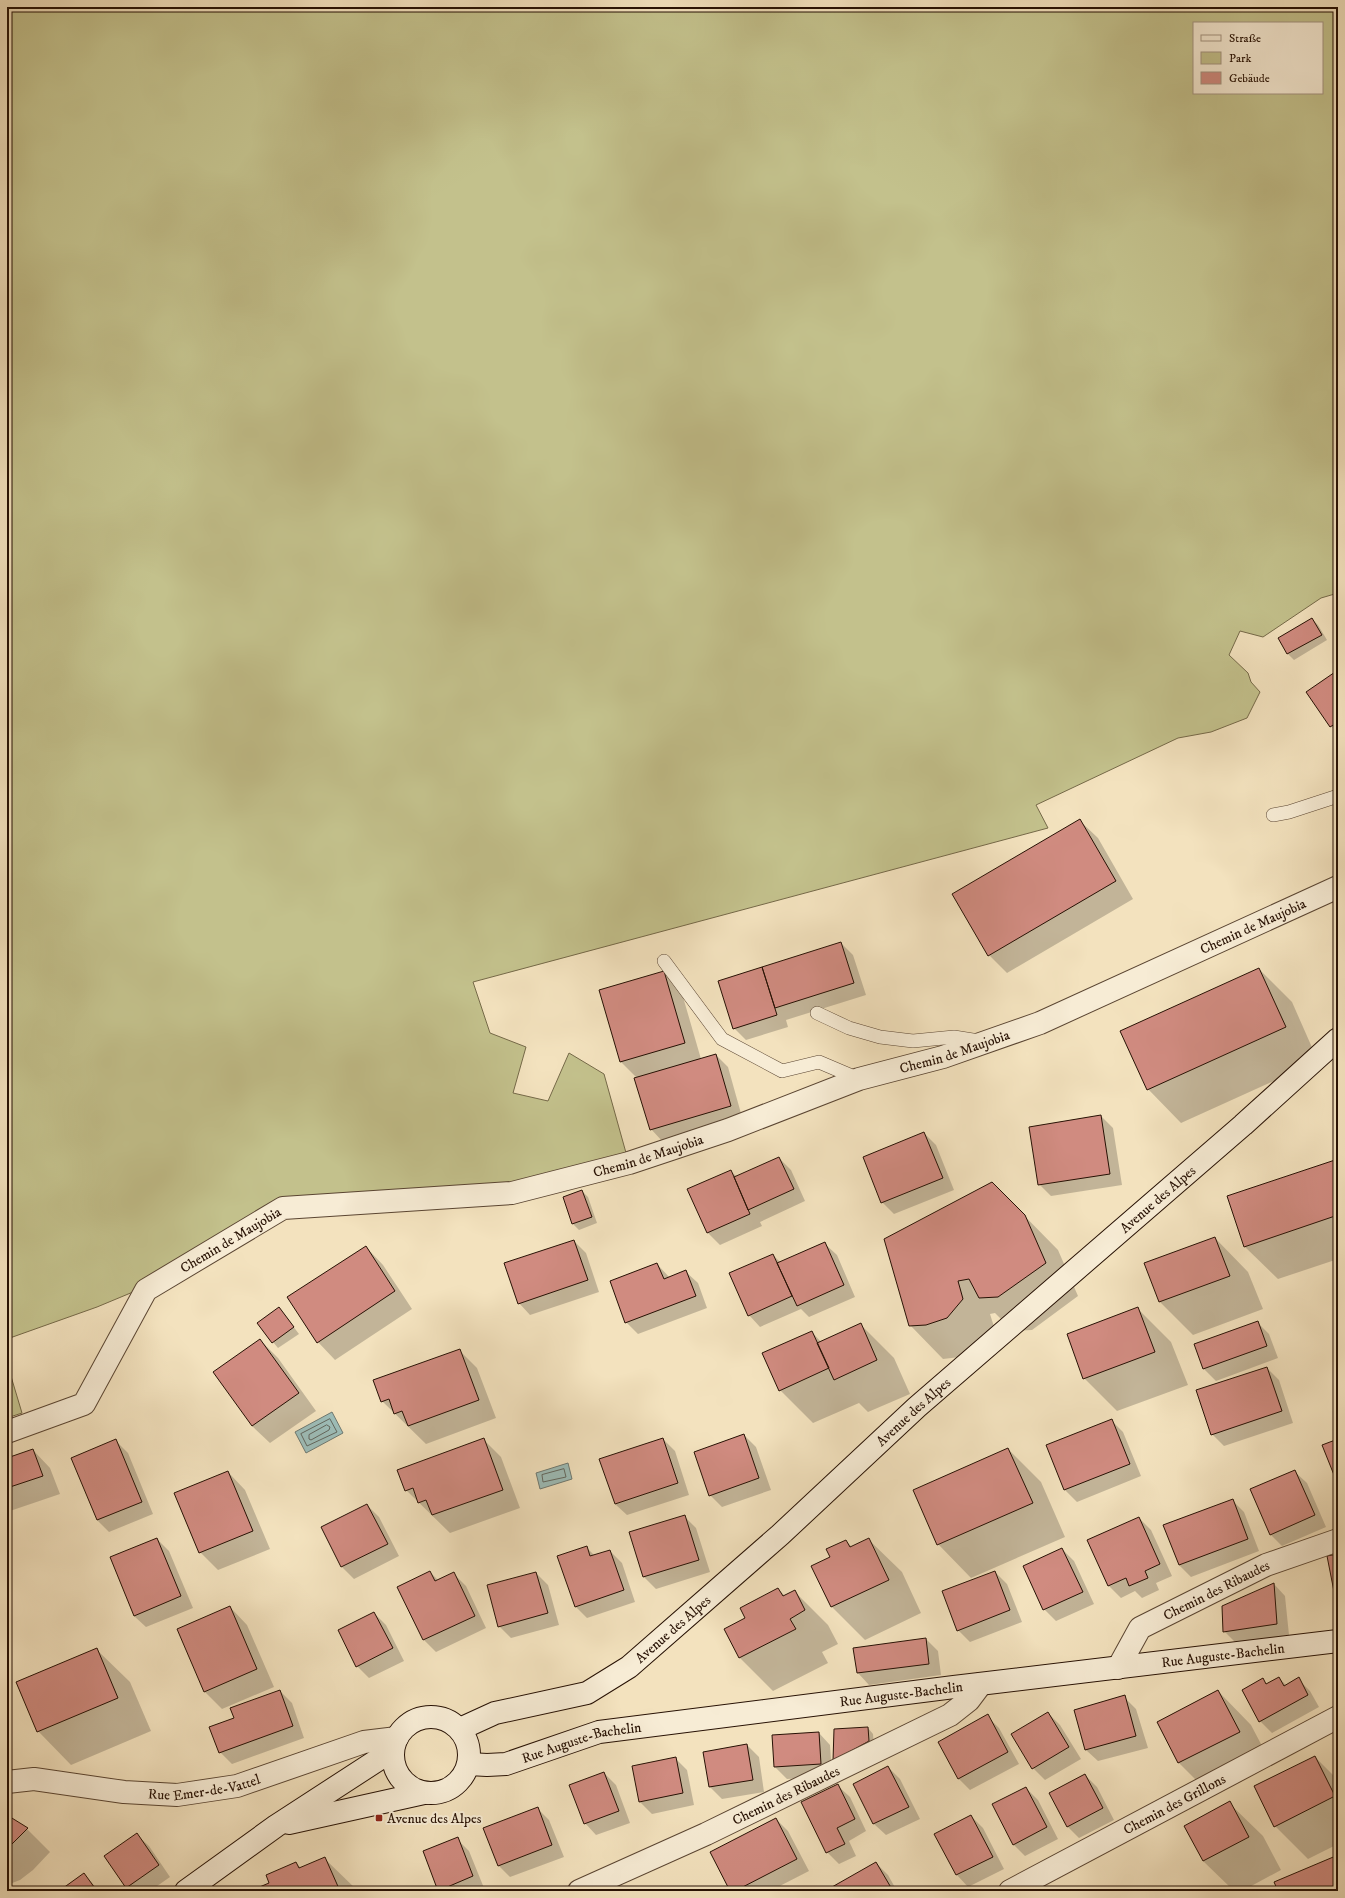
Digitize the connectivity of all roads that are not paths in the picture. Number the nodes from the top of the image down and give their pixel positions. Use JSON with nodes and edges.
{"nodes":[{"id":1,"x":1338,"y":796,"type":"edge"},
{"id":2,"x":1273,"y":815,"type":"dead end"},
{"id":3,"x":1338,"y":887,"type":"edge"},
{"id":4,"x":664,"y":961,"type":"dead end"},
{"id":5,"x":817,"y":1012,"type":"dead end"},
{"id":6,"x":1338,"y":1039,"type":"edge"},
{"id":7,"x":984,"y":1042,"type":"junction"},
{"id":8,"x":859,"y":1079,"type":"junction"},
{"id":9,"x":7,"y":1432,"type":"edge"},
{"id":10,"x":1338,"y":1540,"type":"edge"},
{"id":11,"x":1338,"y":1642,"type":"edge"},
{"id":12,"x":1118,"y":1668,"type":"junction"},
{"id":13,"x":981,"y":1684,"type":"junction"},
{"id":14,"x":1338,"y":1717,"type":"edge"},
{"id":15,"x":460,"y":1729,"type":"junction"},
{"id":16,"x":395,"y":1744,"type":"junction"},
{"id":17,"x":469,"y":1764,"type":"junction"},
{"id":18,"x":7,"y":1782,"type":"edge"},
{"id":19,"x":424,"y":1793,"type":"junction"},
{"id":20,"x":276,"y":1826,"type":"junction"},
{"id":21,"x":186,"y":1891,"type":"edge"},
{"id":22,"x":579,"y":1891,"type":"edge"},
{"id":23,"x":1010,"y":1891,"type":"edge"}],
"edges":[{"from":1,"to":2,"type":"lane"},
{"from":3,"to":7,"type":"street","name":"Chemin de Maujobia"},
{"from":4,"to":8,"type":"lane"},
{"from":5,"to":7,"type":"lane"},
{"from":6,"to":15,"type":"street","name":"Avenue des Alpes"},
{"from":7,"to":8,"type":"street","name":"Chemin de Maujobia"},
{"from":8,"to":9,"type":"street","name":"Chemin de Maujobia"},
{"from":10,"to":12,"type":"street","name":"Chemin des Ribaudes"},
{"from":11,"to":12,"type":"street","name":"Rue Auguste-Bachelin"},
{"from":12,"to":13,"type":"street","name":"Rue Auguste-Bachelin"},
{"from":13,"to":17,"type":"street","name":"Rue Auguste-Bachelin"},
{"from":13,"to":22,"type":"street","name":"Chemin des Ribaudes"},
{"from":14,"to":23,"type":"street","name":"Chemin des Grillons"},
{"from":15,"to":16,"type":"street"},
{"from":15,"to":17,"type":"street"},
{"from":16,"to":18,"type":"street","name":"Rue Emer-de-Vattel"},
{"from":16,"to":19,"type":"street"},
{"from":16,"to":20,"type":"street"},
{"from":17,"to":19,"type":"street"},
{"from":19,"to":20,"type":"street"},
{"from":20,"to":21,"type":"street"}]}
